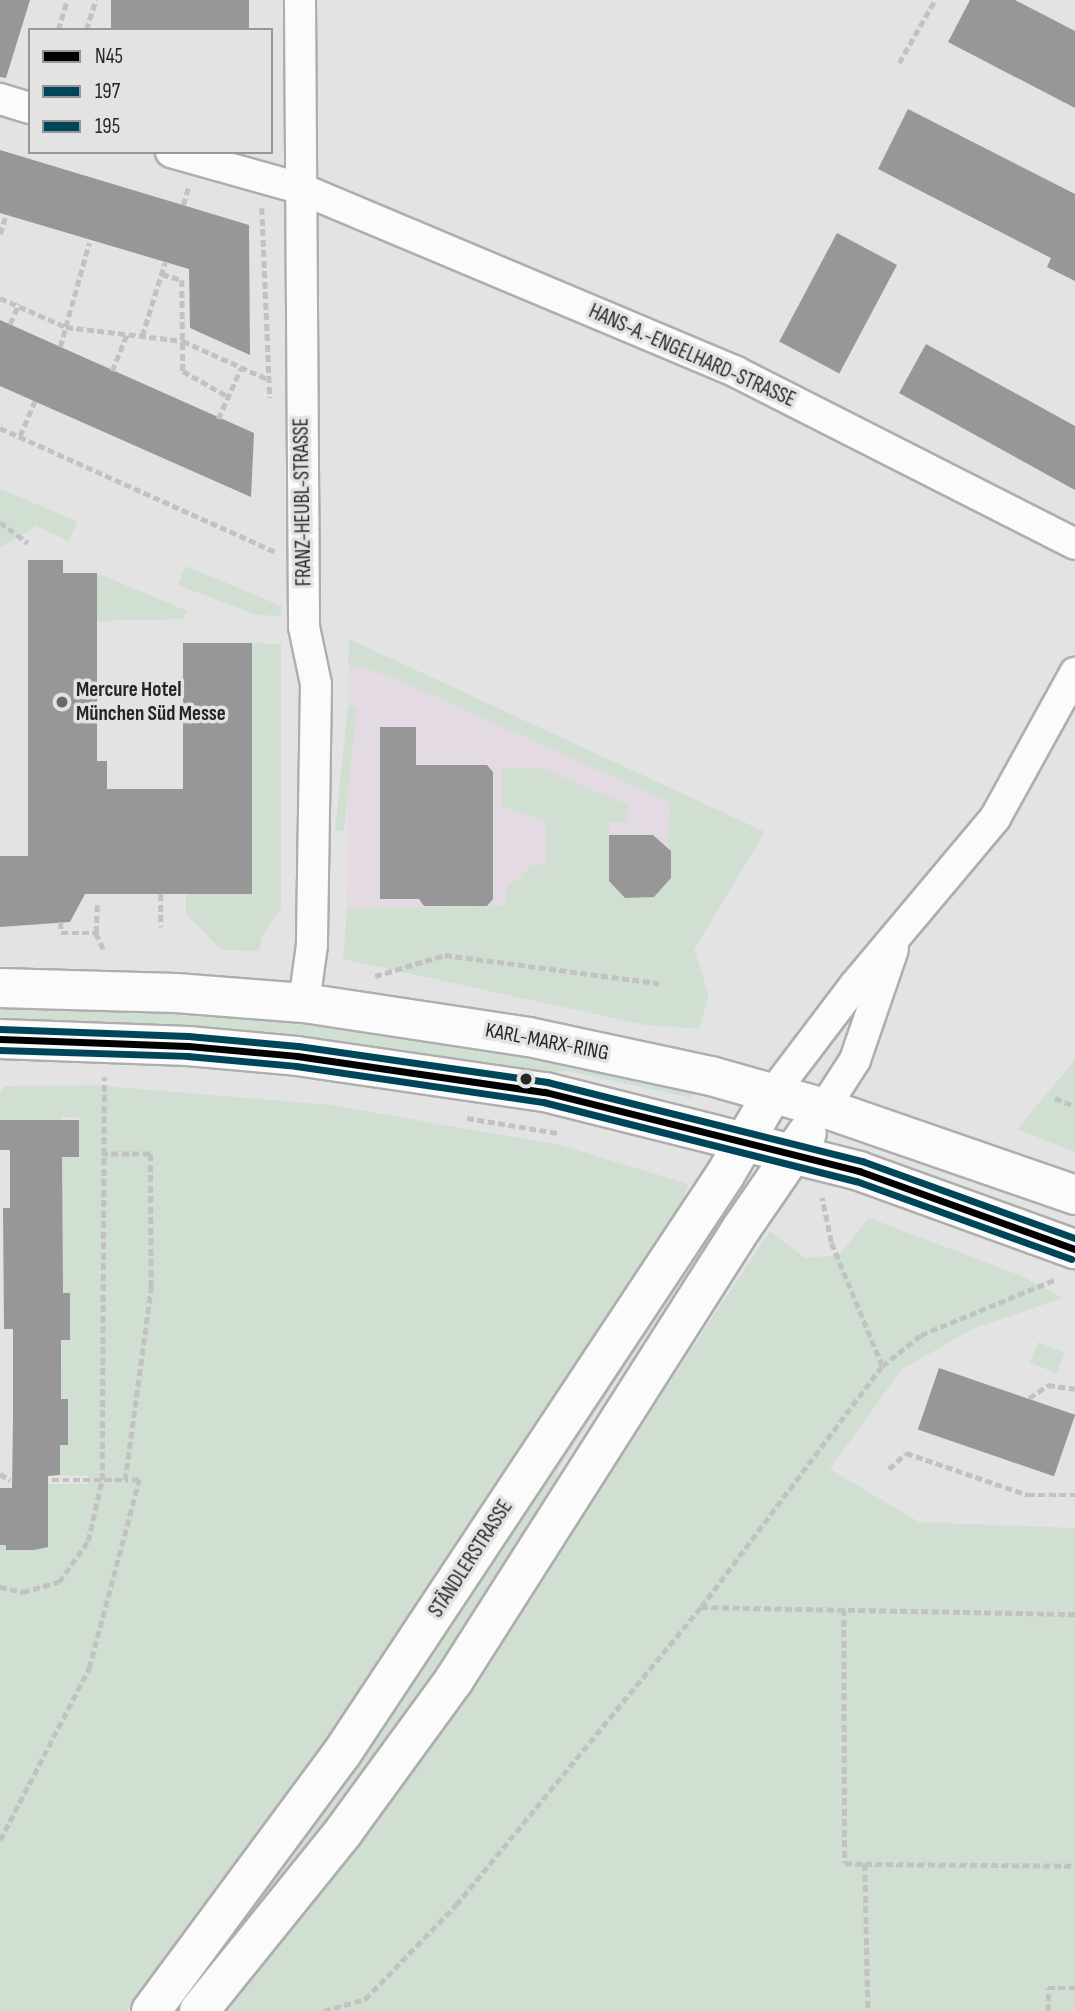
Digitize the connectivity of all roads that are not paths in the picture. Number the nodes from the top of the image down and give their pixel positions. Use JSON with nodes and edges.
{"nodes":[{"id":1,"x":300,"y":0,"type":"edge"},
{"id":2,"x":0,"y":99,"type":"edge"},
{"id":3,"x":28,"y":107,"type":"edge"},
{"id":4,"x":178,"y":154,"type":"edge"},
{"id":5,"x":299,"y":188,"type":"junction"},
{"id":6,"x":1075,"y":544,"type":"edge"},
{"id":7,"x":1075,"y":673,"type":"edge"},
{"id":8,"x":897,"y":939,"type":"junction"},
{"id":9,"x":0,"y":988,"type":"edge"},
{"id":10,"x":304,"y":1003,"type":"junction"},
{"id":11,"x":0,"y":1039,"type":"edge"},
{"id":12,"x":773,"y":1093,"type":"junction"},
{"id":13,"x":824,"y":1108,"type":"junction"},
{"id":14,"x":747,"y":1139,"type":"junction"},
{"id":15,"x":793,"y":1153,"type":"junction"},
{"id":16,"x":1075,"y":1195,"type":"edge"},
{"id":17,"x":1062,"y":1266,"type":"edge"},
{"id":18,"x":151,"y":2011,"type":"edge"},
{"id":19,"x":199,"y":2011,"type":"edge"}],
"edges":[{"from":1,"to":5,"type":"street","name":"FRANZ-HEUBL-STRASSE"},
{"from":2,"to":3,"type":"street"},
{"from":4,"to":5,"type":"street","name":"HANS-A.-ENGELHARD-STRASSE"},
{"from":5,"to":6,"type":"street","name":"HANS-A.-ENGELHARD-STRASSE"},
{"from":5,"to":10,"type":"street","name":"FRANZ-HEUBL-STRASSE"},
{"from":7,"to":8,"type":"street"},
{"from":8,"to":12,"type":"street"},
{"from":8,"to":13,"type":"street"},
{"from":9,"to":10,"type":"main road","name":"KARL-MARX-RING"},
{"from":10,"to":12,"type":"main road","name":"KARL-MARX-RING"},
{"from":11,"to":14,"type":"main road"},
{"from":12,"to":13,"type":"main road","name":"KARL-MARX-RING"},
{"from":12,"to":14,"type":"main road","name":"STÄNDLERSTRASSE"},
{"from":13,"to":15,"type":"main road"},
{"from":13,"to":16,"type":"main road","name":"KARL-MARX-RING"},
{"from":14,"to":15,"type":"main road"},
{"from":14,"to":18,"type":"main road","name":"STÄNDLERSTRASSE"},
{"from":15,"to":17,"type":"main road"},
{"from":15,"to":19,"type":"main road"}]}
